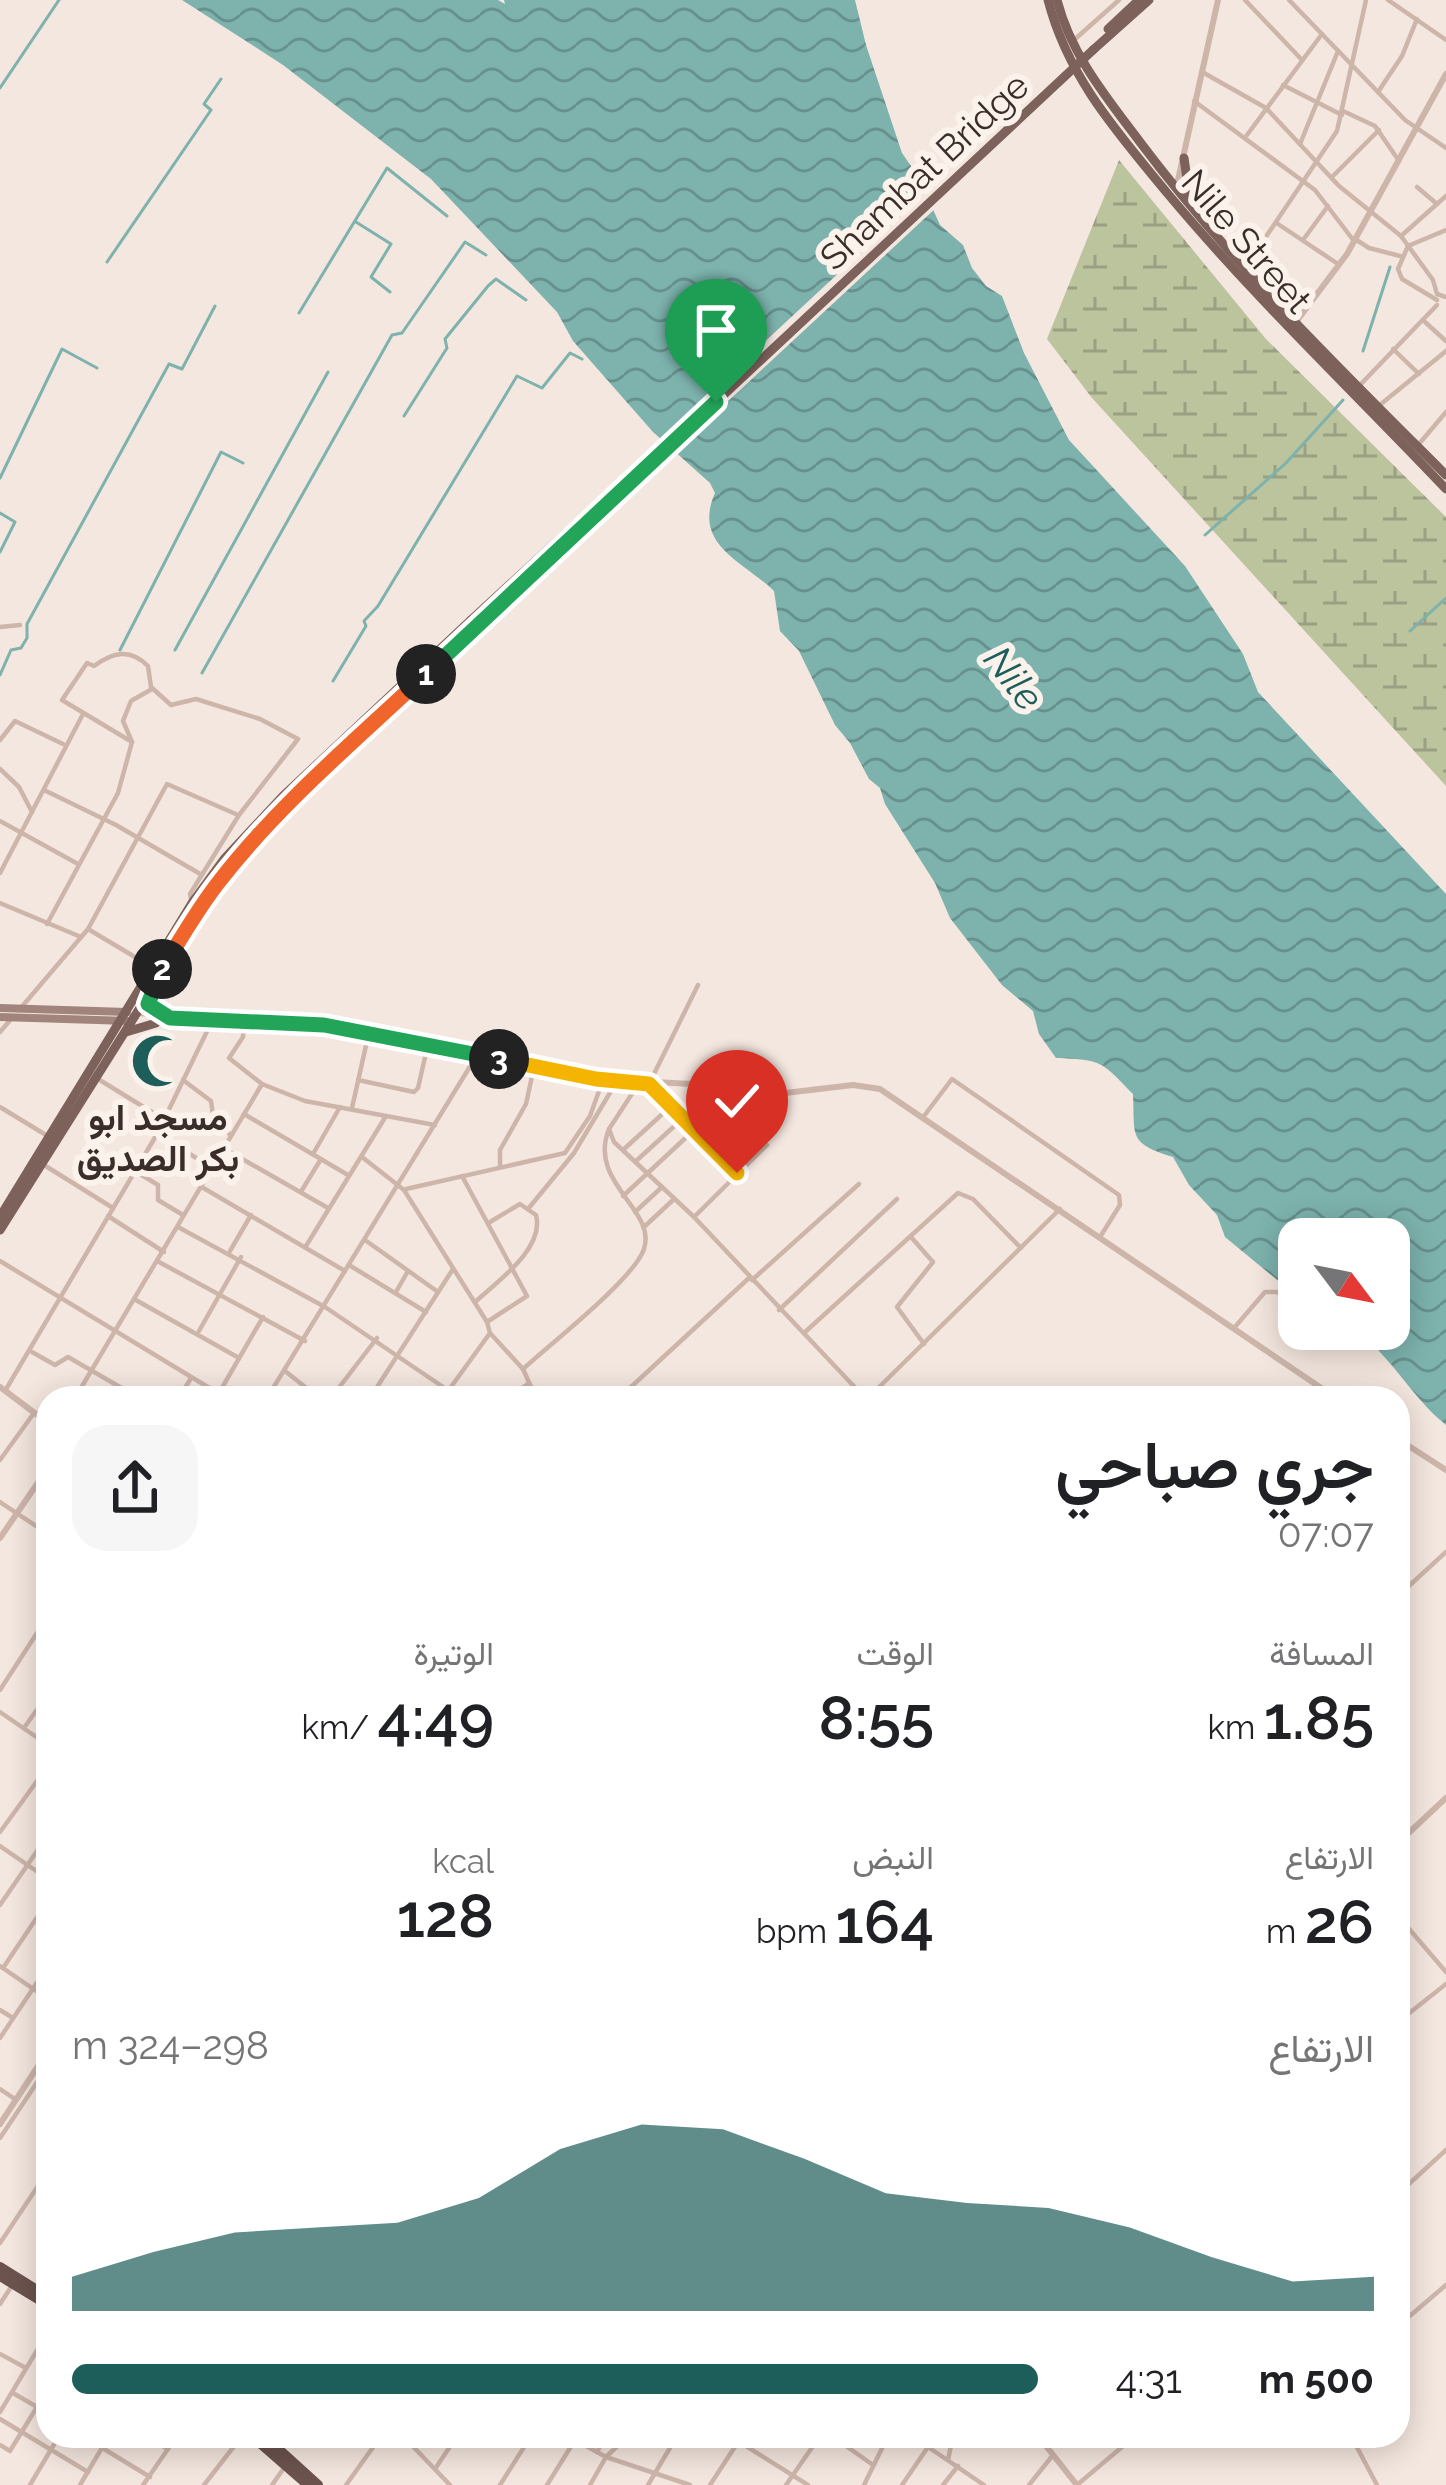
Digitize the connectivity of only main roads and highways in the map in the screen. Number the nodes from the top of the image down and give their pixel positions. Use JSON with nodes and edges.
{"nodes":[{"id":1,"x":1053,"y":0,"type":"edge"},
{"id":2,"x":1138,"y":0,"type":"edge"},
{"id":3,"x":1149,"y":0,"type":"edge"},
{"id":4,"x":1091,"y":48,"type":"junction"},
{"id":5,"x":1156,"y":164,"type":"junction"},
{"id":6,"x":1174,"y":193,"type":"junction"},
{"id":7,"x":1193,"y":208,"type":"junction"},
{"id":8,"x":1446,"y":475,"type":"edge"},
{"id":9,"x":1446,"y":489,"type":"edge"},
{"id":10,"x":473,"y":623,"type":"junction"},
{"id":11,"x":154,"y":982,"type":"junction"},
{"id":12,"x":0,"y":1012,"type":"edge"},
{"id":13,"x":126,"y":1013,"type":"junction"},
{"id":14,"x":99,"y":1020,"type":"junction"},
{"id":15,"x":115,"y":1036,"type":"junction"},
{"id":16,"x":0,"y":1217,"type":"edge"},
{"id":17,"x":0,"y":1230,"type":"edge"},
{"id":18,"x":0,"y":2271,"type":"edge"},
{"id":19,"x":36,"y":2294,"type":"edge"},
{"id":20,"x":36,"y":2295,"type":"edge"},
{"id":21,"x":267,"y":2448,"type":"edge"},
{"id":22,"x":286,"y":2448,"type":"edge"},
{"id":23,"x":308,"y":2485,"type":"edge"},
{"id":24,"x":318,"y":2485,"type":"edge"}],
"edges":[{"from":1,"to":5,"type":"main road","name":"Nile Street"},
{"from":1,"to":6,"type":"main road","name":"Nile Street"},
{"from":2,"to":4,"type":"main road"},
{"from":3,"to":4,"type":"main road"},
{"from":4,"to":10,"type":"main road","name":"Shambat Bridge","bridge":true},
{"from":5,"to":6,"type":"main road","name":"Nile Street"},
{"from":5,"to":7,"type":"main road"},
{"from":6,"to":7,"type":"main road","name":"Nile Street"},
{"from":6,"to":9,"type":"main road","name":"Nile Street"},
{"from":7,"to":8,"type":"main road","name":"Nile Street"},
{"from":10,"to":11,"type":"main road"},
{"from":10,"to":13,"type":"main road"},
{"from":11,"to":13,"type":"main road"},
{"from":11,"to":15,"type":"main road"},
{"from":12,"to":13,"type":"main road"},
{"from":12,"to":14,"type":"main road"},
{"from":13,"to":14,"type":"main road"},
{"from":13,"to":15,"type":"main road"},
{"from":14,"to":15,"type":"main road"},
{"from":15,"to":16,"type":"main road"},
{"from":15,"to":17,"type":"main road"},
{"from":18,"to":19,"type":"highway"},
{"from":18,"to":20,"type":"highway"},
{"from":21,"to":23,"type":"highway"},
{"from":22,"to":24,"type":"highway"}]}
